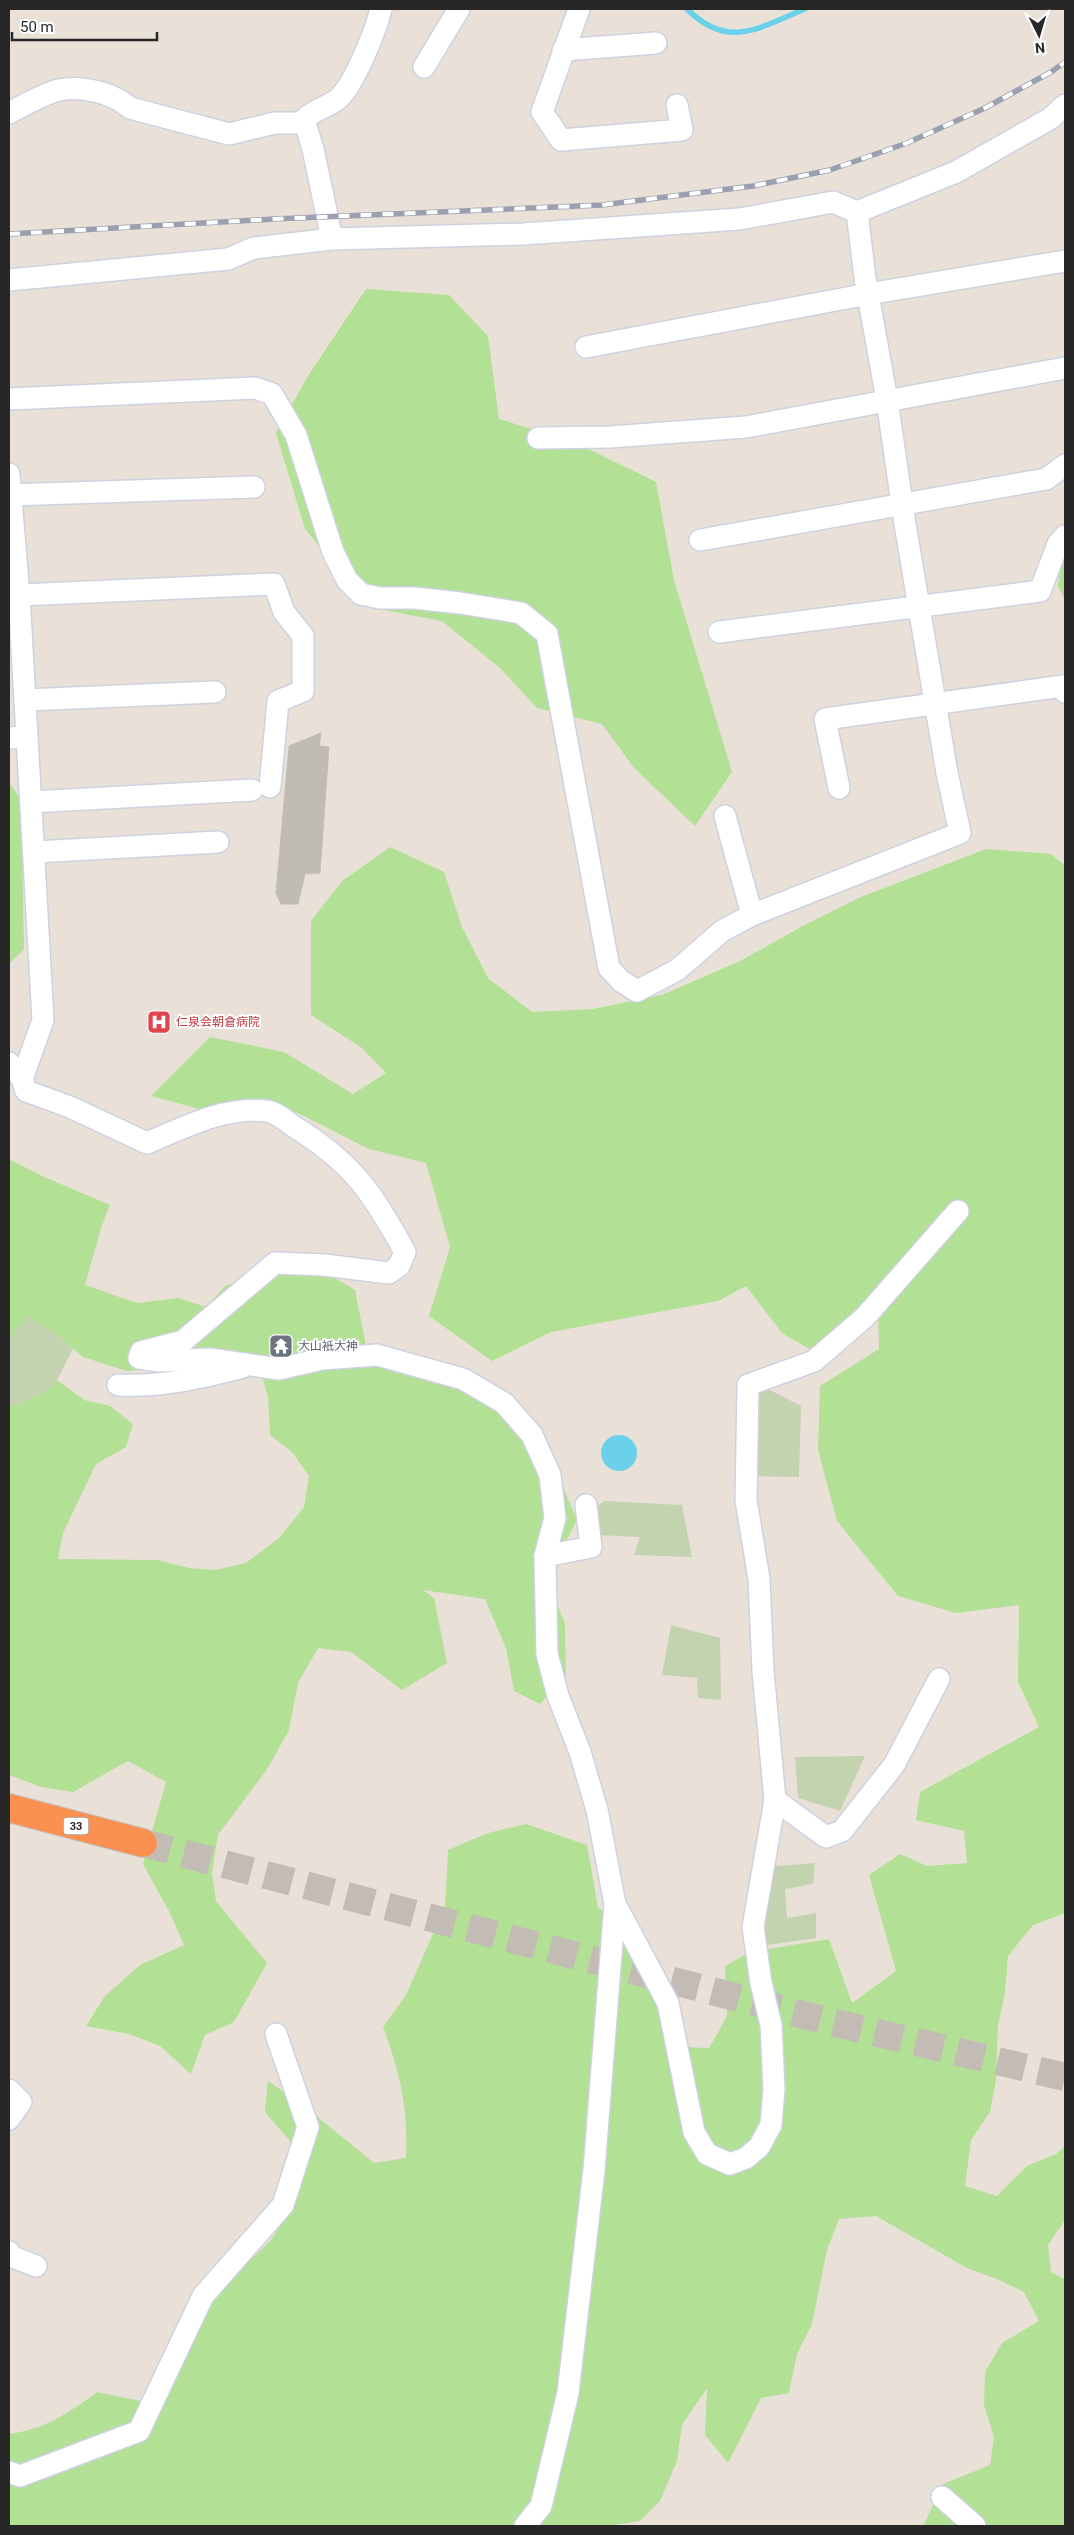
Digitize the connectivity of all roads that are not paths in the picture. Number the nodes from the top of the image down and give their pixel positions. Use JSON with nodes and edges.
{"nodes":[{"id":1,"x":381,"y":9,"type":"edge"},
{"id":2,"x":459,"y":9,"type":"edge"},
{"id":3,"x":579,"y":9,"type":"edge"},
{"id":4,"x":656,"y":43,"type":"dead end"},
{"id":5,"x":563,"y":50,"type":"junction"},
{"id":6,"x":424,"y":67,"type":"dead end"},
{"id":7,"x":678,"y":105,"type":"dead end"},
{"id":8,"x":1065,"y":105,"type":"edge"},
{"id":9,"x":9,"y":113,"type":"edge"},
{"id":10,"x":304,"y":120,"type":"junction"},
{"id":11,"x":858,"y":212,"type":"junction"},
{"id":12,"x":332,"y":239,"type":"junction"},
{"id":13,"x":1065,"y":261,"type":"edge"},
{"id":14,"x":9,"y":280,"type":"edge"},
{"id":15,"x":868,"y":294,"type":"junction"},
{"id":16,"x":586,"y":347,"type":"dead end"},
{"id":17,"x":1065,"y":368,"type":"edge"},
{"id":18,"x":9,"y":399,"type":"edge"},
{"id":19,"x":887,"y":400,"type":"junction"},
{"id":20,"x":538,"y":438,"type":"dead end"},
{"id":21,"x":1065,"y":465,"type":"edge"},
{"id":22,"x":254,"y":487,"type":"dead end"},
{"id":23,"x":9,"y":488,"type":"edge"},
{"id":24,"x":902,"y":504,"type":"junction"},
{"id":25,"x":1065,"y":536,"type":"edge"},
{"id":26,"x":700,"y":540,"type":"dead end"},
{"id":27,"x":19,"y":595,"type":"junction"},
{"id":28,"x":920,"y":608,"type":"junction"},
{"id":29,"x":719,"y":632,"type":"dead end"},
{"id":30,"x":15,"y":661,"type":"edge"},
{"id":31,"x":215,"y":692,"type":"dead end"},
{"id":32,"x":1065,"y":692,"type":"edge"},
{"id":33,"x":24,"y":700,"type":"junction"},
{"id":34,"x":936,"y":704,"type":"junction"},
{"id":35,"x":18,"y":737,"type":"edge"},
{"id":36,"x":839,"y":788,"type":"dead end"},
{"id":37,"x":31,"y":802,"type":"junction"},
{"id":38,"x":725,"y":816,"type":"dead end"},
{"id":39,"x":218,"y":842,"type":"dead end"},
{"id":40,"x":35,"y":852,"type":"junction"},
{"id":41,"x":752,"y":916,"type":"junction"},
{"id":42,"x":16,"y":1071,"type":"edge"},
{"id":43,"x":958,"y":1211,"type":"dead end"},
{"id":44,"x":253,"y":1365,"type":"junction"},
{"id":45,"x":118,"y":1384,"type":"dead end"},
{"id":46,"x":586,"y":1505,"type":"dead end"},
{"id":47,"x":544,"y":1556,"type":"junction"},
{"id":48,"x":940,"y":1680,"type":"dead end"},
{"id":49,"x":775,"y":1800,"type":"junction"},
{"id":50,"x":9,"y":1808,"type":"edge"},
{"id":51,"x":144,"y":1843,"type":"tunnel mouth"},
{"id":52,"x":615,"y":1904,"type":"junction"},
{"id":53,"x":276,"y":2034,"type":"dead end"},
{"id":54,"x":9,"y":2090,"type":"edge"},
{"id":55,"x":9,"y":2119,"type":"edge"},
{"id":56,"x":9,"y":2252,"type":"edge"},
{"id":57,"x":36,"y":2266,"type":"dead end"},
{"id":58,"x":9,"y":2472,"type":"edge"},
{"id":59,"x":942,"y":2497,"type":"dead end"},
{"id":60,"x":525,"y":2526,"type":"edge"},
{"id":61,"x":975,"y":2526,"type":"edge"}],
"edges":[{"from":1,"to":10,"type":"street"},
{"from":2,"to":6,"type":"street"},
{"from":3,"to":5,"type":"street"},
{"from":4,"to":5,"type":"street"},
{"from":5,"to":7,"type":"street"},
{"from":8,"to":11,"type":"street"},
{"from":9,"to":10,"type":"street"},
{"from":10,"to":12,"type":"street"},
{"from":11,"to":12,"type":"street"},
{"from":11,"to":15,"type":"street"},
{"from":12,"to":14,"type":"street"},
{"from":13,"to":15,"type":"street"},
{"from":15,"to":16,"type":"street"},
{"from":15,"to":19,"type":"street"},
{"from":17,"to":19,"type":"street"},
{"from":18,"to":41,"type":"street"},
{"from":19,"to":20,"type":"street"},
{"from":19,"to":24,"type":"street"},
{"from":21,"to":24,"type":"street"},
{"from":22,"to":23,"type":"street"},
{"from":23,"to":27,"type":"street"},
{"from":24,"to":26,"type":"street"},
{"from":24,"to":28,"type":"street"},
{"from":25,"to":28,"type":"street"},
{"from":27,"to":30,"type":"street"},
{"from":27,"to":37,"type":"street"},
{"from":28,"to":29,"type":"street"},
{"from":28,"to":34,"type":"street"},
{"from":30,"to":33,"type":"street"},
{"from":31,"to":33,"type":"street"},
{"from":32,"to":34,"type":"street"},
{"from":33,"to":35,"type":"street"},
{"from":34,"to":36,"type":"street"},
{"from":34,"to":41,"type":"street"},
{"from":35,"to":37,"type":"street"},
{"from":37,"to":40,"type":"street"},
{"from":38,"to":41,"type":"street"},
{"from":39,"to":40,"type":"street"},
{"from":40,"to":42,"type":"street"},
{"from":42,"to":44,"type":"street"},
{"from":43,"to":49,"type":"street"},
{"from":44,"to":45,"type":"street"},
{"from":44,"to":47,"type":"street"},
{"from":46,"to":47,"type":"street"},
{"from":47,"to":52,"type":"street"},
{"from":48,"to":49,"type":"street"},
{"from":49,"to":52,"type":"street"},
{"from":50,"to":51,"type":"highway","number":"33"},
{"from":52,"to":60,"type":"street"},
{"from":53,"to":58,"type":"street"},
{"from":54,"to":55,"type":"street"},
{"from":56,"to":57,"type":"street"},
{"from":59,"to":61,"type":"street"}]}
